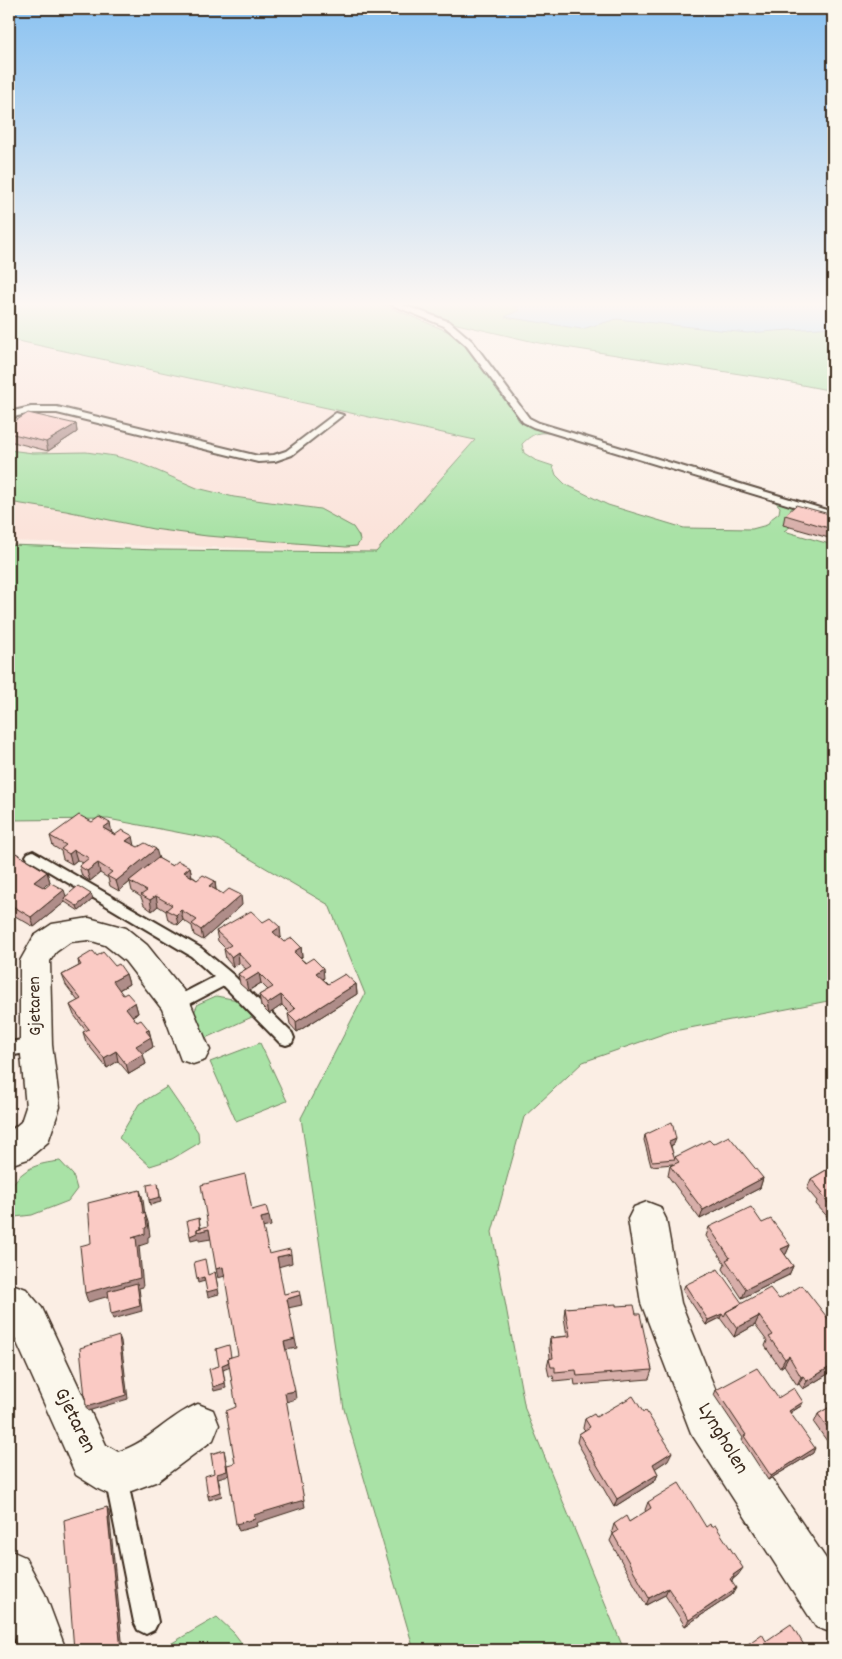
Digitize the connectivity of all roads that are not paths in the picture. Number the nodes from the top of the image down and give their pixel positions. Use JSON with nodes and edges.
{"nodes":[{"id":1,"x":496,"y":379,"type":"edge"},
{"id":2,"x":9,"y":415,"type":"edge"},
{"id":3,"x":339,"y":415,"type":"dead end"},
{"id":4,"x":833,"y":515,"type":"edge"},
{"id":5,"x":33,"y":856,"type":"dead end"},
{"id":6,"x":226,"y":978,"type":"junction"},
{"id":7,"x":176,"y":1004,"type":"junction"},
{"id":8,"x":286,"y":1038,"type":"dead end"},
{"id":9,"x":23,"y":1047,"type":"edge"},
{"id":10,"x":193,"y":1050,"type":"dead end"},
{"id":11,"x":9,"y":1149,"type":"edge"},
{"id":12,"x":647,"y":1219,"type":"dead end"},
{"id":13,"x":9,"y":1302,"type":"edge"},
{"id":14,"x":198,"y":1425,"type":"dead end"},
{"id":15,"x":115,"y":1475,"type":"junction"},
{"id":16,"x":9,"y":1573,"type":"edge"},
{"id":17,"x":833,"y":1610,"type":"edge"},
{"id":18,"x":146,"y":1622,"type":"dead end"},
{"id":19,"x":42,"y":1650,"type":"edge"}],
"edges":[{"from":1,"to":4,"type":"lane"},
{"from":2,"to":3,"type":"lane"},
{"from":5,"to":6,"type":"lane"},
{"from":6,"to":7,"type":"lane"},
{"from":6,"to":8,"type":"lane"},
{"from":7,"to":9,"type":"street","name":"Gjetaren"},
{"from":7,"to":10,"type":"street","name":"Gjetaren"},
{"from":9,"to":11,"type":"street","name":"Gjetaren"},
{"from":12,"to":17,"type":"street","name":"Lyngholen"},
{"from":13,"to":15,"type":"street","name":"Gjetaren"},
{"from":14,"to":15,"type":"street"},
{"from":15,"to":18,"type":"lane"},
{"from":16,"to":19,"type":"street"}]}
